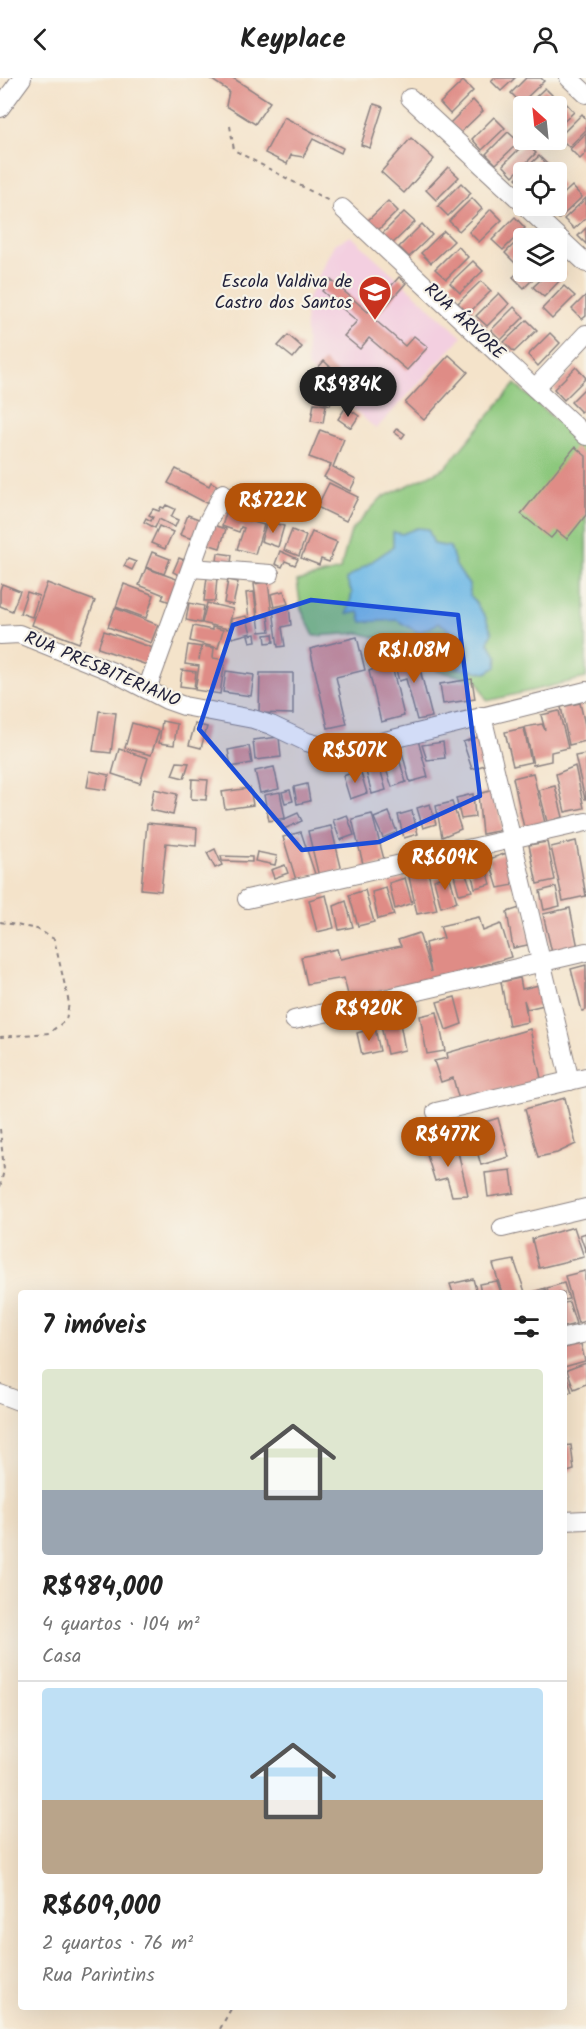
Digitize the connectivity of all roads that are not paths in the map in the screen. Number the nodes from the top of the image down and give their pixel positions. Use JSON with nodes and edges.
{"nodes":[{"id":1,"x":22,"y":78,"type":"edge"},
{"id":2,"x":569,"y":78,"type":"edge"},
{"id":3,"x":586,"y":94,"type":"edge"},
{"id":4,"x":410,"y":98,"type":"dead end"},
{"id":5,"x":0,"y":108,"type":"edge"},
{"id":6,"x":513,"y":195,"type":"edge"},
{"id":7,"x":342,"y":208,"type":"road end"},
{"id":8,"x":536,"y":216,"type":"edge"},
{"id":9,"x":586,"y":263,"type":"edge"},
{"id":10,"x":586,"y":334,"type":"edge"},
{"id":11,"x":535,"y":388,"type":"junction"},
{"id":12,"x":586,"y":436,"type":"edge"},
{"id":13,"x":223,"y":493,"type":"dead end"},
{"id":14,"x":192,"y":567,"type":"junction"},
{"id":15,"x":270,"y":574,"type":"dead end"},
{"id":16,"x":0,"y":635,"type":"edge"},
{"id":17,"x":147,"y":689,"type":"junction"},
{"id":18,"x":586,"y":692,"type":"edge"},
{"id":19,"x":482,"y":716,"type":"junction"},
{"id":20,"x":586,"y":822,"type":"edge"},
{"id":21,"x":512,"y":839,"type":"junction"},
{"id":22,"x":247,"y":899,"type":"dead end"},
{"id":23,"x":586,"y":952,"type":"edge"},
{"id":24,"x":540,"y":963,"type":"junction"},
{"id":25,"x":294,"y":1020,"type":"dead end"},
{"id":26,"x":578,"y":1079,"type":"edge"},
{"id":27,"x":436,"y":1112,"type":"dead end"},
{"id":28,"x":586,"y":1208,"type":"edge"},
{"id":29,"x":502,"y":1228,"type":"dead end"},
{"id":30,"x":586,"y":1333,"type":"edge"},
{"id":31,"x":567,"y":1337,"type":"edge"},
{"id":32,"x":0,"y":1394,"type":"edge"},
{"id":33,"x":18,"y":1401,"type":"edge"},
{"id":34,"x":586,"y":1520,"type":"edge"},
{"id":35,"x":567,"y":1521,"type":"edge"}],
"edges":[{"from":1,"to":5,"type":"street"},
{"from":2,"to":3,"type":"street"},
{"from":4,"to":6,"type":"street"},
{"from":7,"to":11,"type":"street","name":"RUA ÁRVORE"},
{"from":8,"to":9,"type":"street"},
{"from":10,"to":11,"type":"street"},
{"from":11,"to":12,"type":"street","name":"RUA ÁRVORE"},
{"from":13,"to":14,"type":"street"},
{"from":14,"to":15,"type":"street"},
{"from":14,"to":17,"type":"street"},
{"from":16,"to":17,"type":"street","name":"RUA PRESBITERIANO"},
{"from":17,"to":19,"type":"street","name":"RUA PRESBITERIANO"},
{"from":18,"to":19,"type":"street","name":"RUA PRESBITERIANO"},
{"from":19,"to":21,"type":"street"},
{"from":20,"to":21,"type":"street"},
{"from":21,"to":22,"type":"street"},
{"from":21,"to":24,"type":"street"},
{"from":23,"to":24,"type":"street"},
{"from":24,"to":25,"type":"street"},
{"from":24,"to":26,"type":"street"},
{"from":26,"to":27,"type":"street"},
{"from":28,"to":29,"type":"street"},
{"from":30,"to":31,"type":"street"},
{"from":32,"to":33,"type":"street"},
{"from":34,"to":35,"type":"street"}]}
